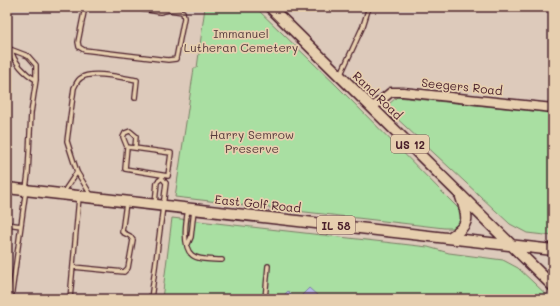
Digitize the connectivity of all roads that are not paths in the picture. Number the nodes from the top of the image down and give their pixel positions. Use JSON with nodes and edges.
{"nodes":[{"id":1,"x":85,"y":7,"type":"edge"},
{"id":2,"x":129,"y":7,"type":"edge"},
{"id":3,"x":270,"y":7,"type":"edge"},
{"id":4,"x":369,"y":7,"type":"edge"},
{"id":5,"x":177,"y":9,"type":"edge"},
{"id":6,"x":8,"y":49,"type":"edge"},
{"id":7,"x":340,"y":76,"type":"junction"},
{"id":8,"x":36,"y":80,"type":"junction"},
{"id":9,"x":135,"y":98,"type":"dead end"},
{"id":10,"x":373,"y":107,"type":"junction"},
{"id":11,"x":553,"y":108,"type":"edge"},
{"id":12,"x":127,"y":147,"type":"junction"},
{"id":13,"x":135,"y":148,"type":"junction"},
{"id":14,"x":77,"y":172,"type":"junction"},
{"id":15,"x":162,"y":177,"type":"junction"},
{"id":16,"x":7,"y":188,"type":"edge"},
{"id":17,"x":26,"y":190,"type":"junction"},
{"id":18,"x":62,"y":194,"type":"junction"},
{"id":19,"x":461,"y":195,"type":"junction"},
{"id":20,"x":80,"y":196,"type":"junction"},
{"id":21,"x":94,"y":198,"type":"junction"},
{"id":22,"x":127,"y":201,"type":"junction"},
{"id":23,"x":159,"y":205,"type":"junction"},
{"id":24,"x":191,"y":208,"type":"junction"},
{"id":25,"x":7,"y":224,"type":"edge"},
{"id":26,"x":21,"y":226,"type":"junction"},
{"id":27,"x":449,"y":238,"type":"junction"},
{"id":28,"x":188,"y":244,"type":"junction"},
{"id":29,"x":511,"y":245,"type":"junction"},
{"id":30,"x":553,"y":250,"type":"edge"},
{"id":31,"x":222,"y":260,"type":"dead end"},
{"id":32,"x":268,"y":266,"type":"dead end"},
{"id":33,"x":73,"y":267,"type":"junction"},
{"id":34,"x":553,"y":286,"type":"edge"},
{"id":35,"x":11,"y":299,"type":"edge"},
{"id":36,"x":70,"y":299,"type":"edge"},
{"id":37,"x":151,"y":299,"type":"edge"},
{"id":38,"x":265,"y":299,"type":"edge"}],
"edges":[{"from":1,"to":5,"type":"lane"},
{"from":2,"to":5,"type":"lane"},
{"from":3,"to":7,"type":"main road","name":"Rand Road","number":"US 12"},
{"from":4,"to":7,"type":"lane"},
{"from":6,"to":8,"type":"lane"},
{"from":6,"to":8,"type":"lane"},
{"from":7,"to":10,"type":"main road","name":"Rand Road","number":"US 12"},
{"from":8,"to":17,"type":"lane"},
{"from":9,"to":14,"type":"lane"},
{"from":10,"to":11,"type":"street","name":"Seegers Road"},
{"from":10,"to":19,"type":"main road","name":"Rand Road","number":"US 12"},
{"from":12,"to":13,"type":"lane"},
{"from":12,"to":13,"type":"lane"},
{"from":12,"to":15,"type":"lane"},
{"from":13,"to":15,"type":"lane"},
{"from":14,"to":18,"type":"lane"},
{"from":14,"to":21,"type":"lane"},
{"from":15,"to":23,"type":"lane"},
{"from":15,"to":23,"type":"lane"},
{"from":16,"to":17,"type":"main road","name":"East Golf Road","number":"IL 58"},
{"from":17,"to":18,"type":"main road","name":"East Golf Road","number":"IL 58"},
{"from":17,"to":26,"type":"lane"},
{"from":18,"to":20,"type":"main road","name":"East Golf Road","number":"IL 58"},
{"from":19,"to":27,"type":"main road"},
{"from":19,"to":29,"type":"main road","name":"Rand Road","number":"US 12"},
{"from":20,"to":21,"type":"main road","name":"East Golf Road","number":"IL 58"},
{"from":20,"to":33,"type":"lane"},
{"from":21,"to":22,"type":"main road","name":"East Golf Road","number":"IL 58"},
{"from":22,"to":23,"type":"main road","name":"East Golf Road","number":"IL 58"},
{"from":22,"to":33,"type":"lane"},
{"from":23,"to":24,"type":"main road","name":"East Golf Road","number":"IL 58"},
{"from":23,"to":37,"type":"lane"},
{"from":24,"to":27,"type":"main road","name":"East Golf Road","number":"IL 58"},
{"from":24,"to":28,"type":"lane"},
{"from":24,"to":28,"type":"lane"},
{"from":25,"to":26,"type":"lane"},
{"from":26,"to":35,"type":"lane"},
{"from":27,"to":29,"type":"main road","name":"East Golf Road","number":"IL 58"},
{"from":28,"to":31,"type":"lane"},
{"from":29,"to":30,"type":"main road","name":"East Golf Road","number":"IL 58"},
{"from":29,"to":34,"type":"main road","name":"Rand Road","number":"US 12"},
{"from":32,"to":38,"type":"lane"},
{"from":33,"to":36,"type":"lane"}]}
